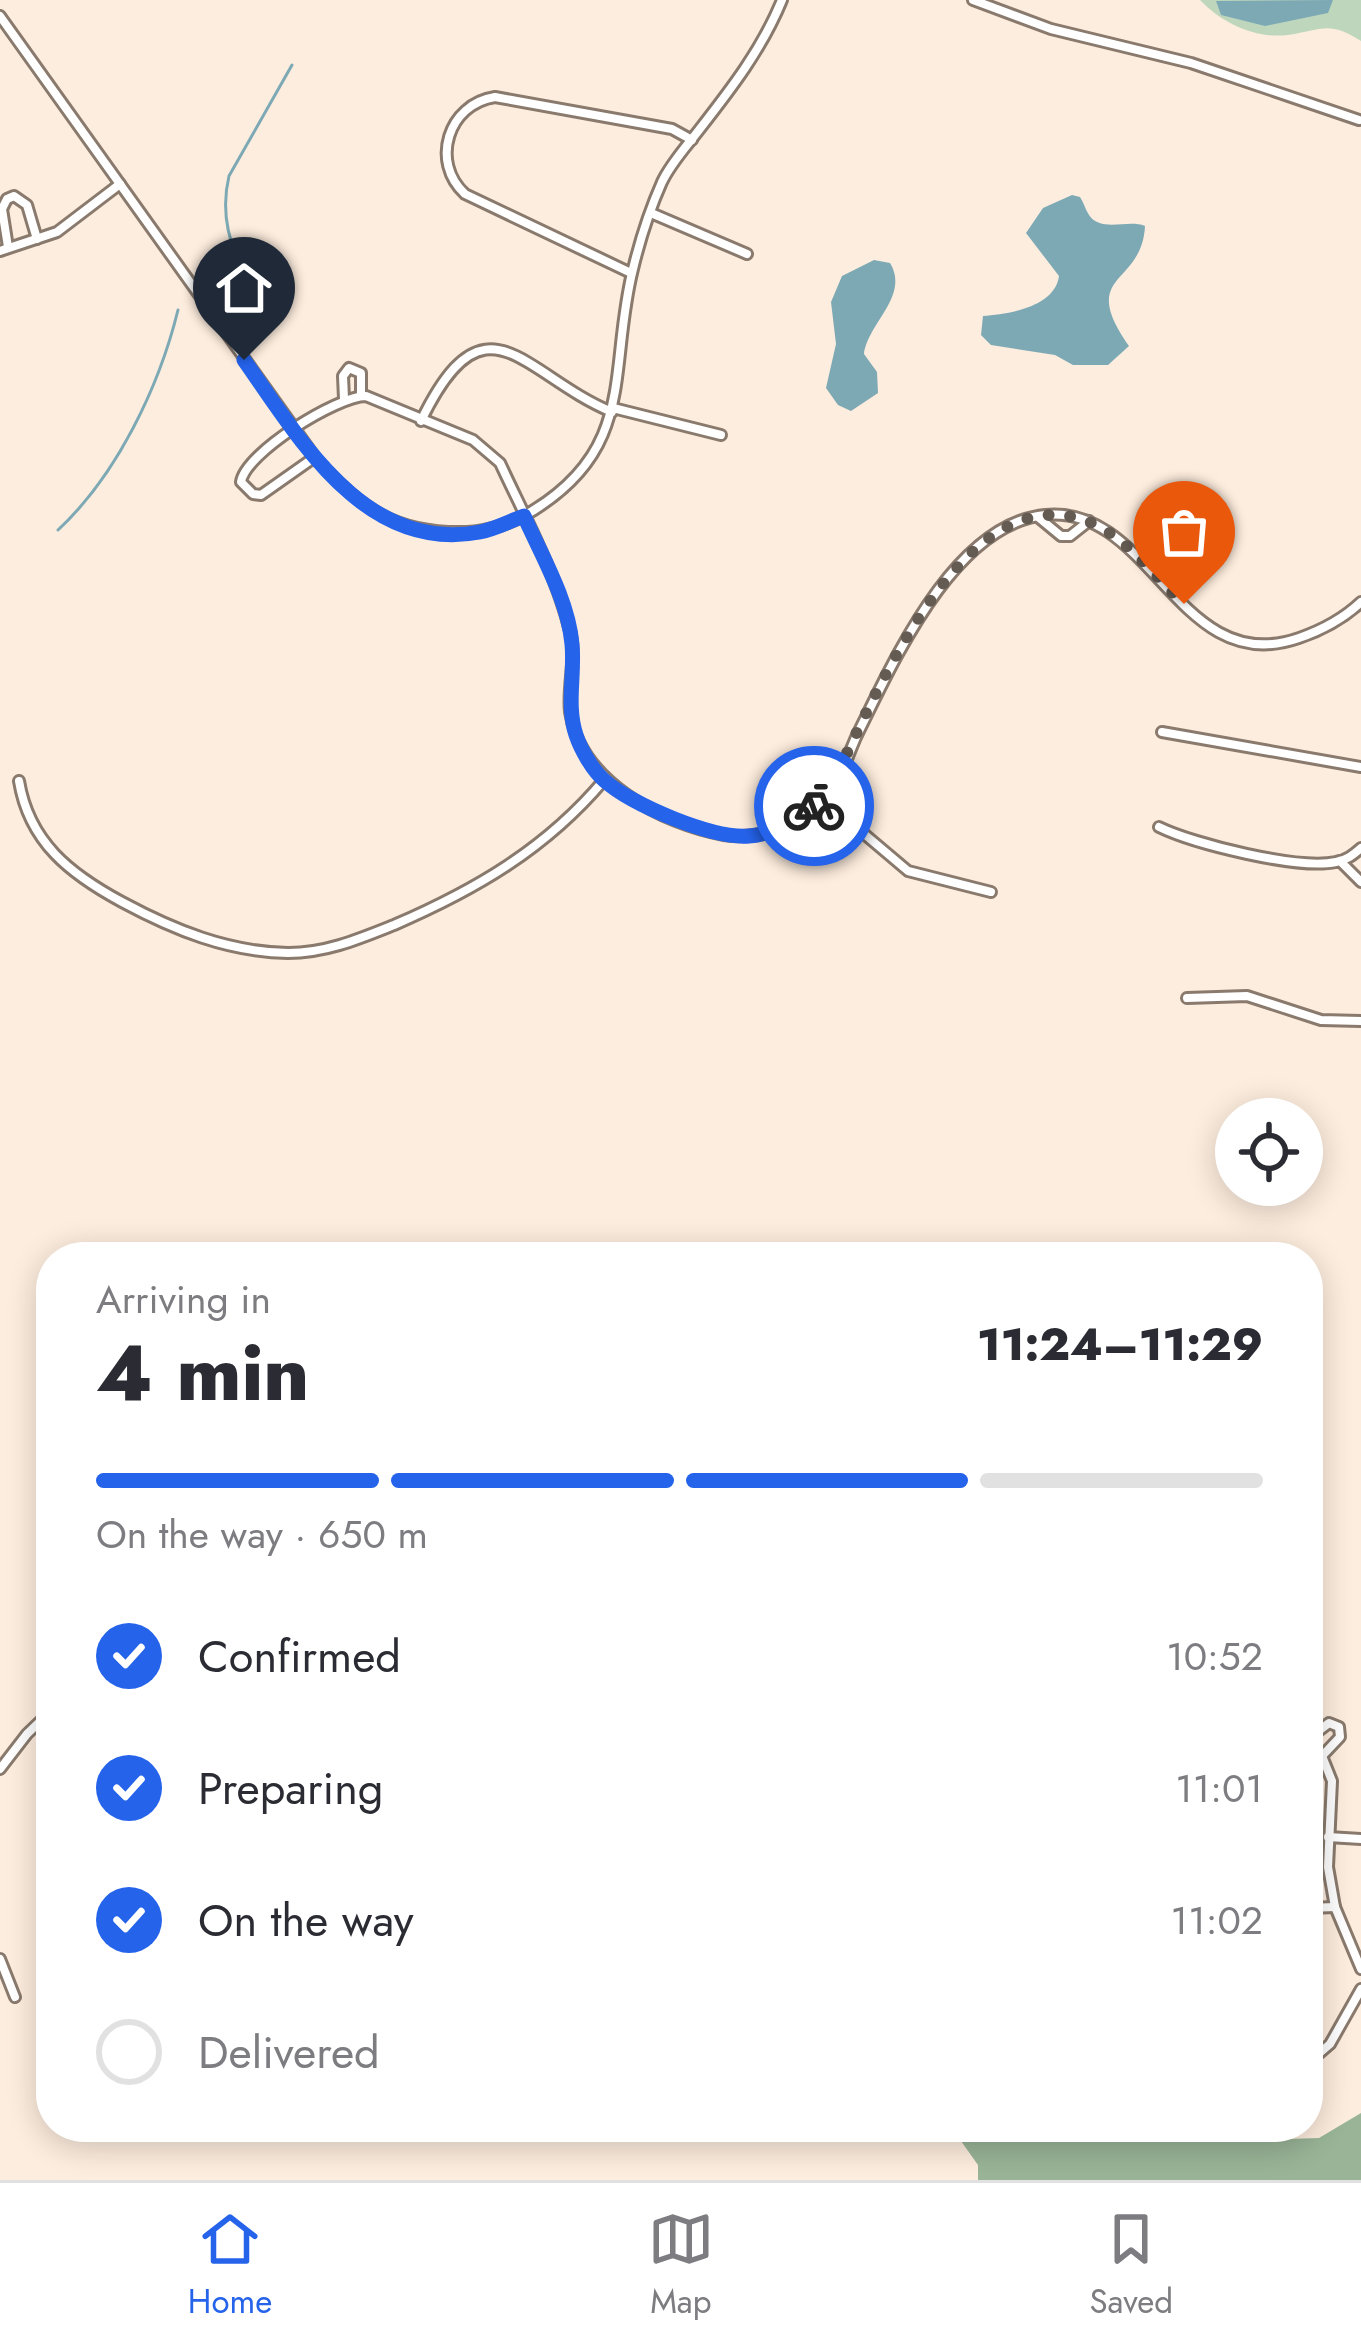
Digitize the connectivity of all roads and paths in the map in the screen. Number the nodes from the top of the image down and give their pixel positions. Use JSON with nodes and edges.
{"nodes":[{"id":1,"x":782,"y":0,"type":"edge"},
{"id":2,"x":973,"y":0,"type":"edge"},
{"id":3,"x":0,"y":16,"type":"edge"},
{"id":4,"x":1359,"y":120,"type":"edge"},
{"id":5,"x":692,"y":140,"type":"junction"},
{"id":6,"x":120,"y":184,"type":"junction"},
{"id":7,"x":651,"y":213,"type":"junction"},
{"id":8,"x":37,"y":239,"type":"junction"},
{"id":9,"x":4,"y":249,"type":"edge"},
{"id":10,"x":747,"y":254,"type":"dead end"},
{"id":11,"x":632,"y":273,"type":"junction"},
{"id":12,"x":362,"y":395,"type":"junction"},
{"id":13,"x":344,"y":399,"type":"junction"},
{"id":14,"x":613,"y":410,"type":"junction"},
{"id":15,"x":421,"y":421,"type":"junction"},
{"id":16,"x":294,"y":430,"type":"junction"},
{"id":17,"x":721,"y":435,"type":"dead end"},
{"id":18,"x":315,"y":457,"type":"junction"},
{"id":19,"x":524,"y":516,"type":"junction"},
{"id":20,"x":1037,"y":516,"type":"junction"},
{"id":21,"x":1089,"y":521,"type":"junction"},
{"id":22,"x":1361,"y":602,"type":"edge"},
{"id":23,"x":1162,"y":732,"type":"dead end"},
{"id":24,"x":1361,"y":767,"type":"edge"},
{"id":25,"x":604,"y":780,"type":"junction"},
{"id":26,"x":19,"y":782,"type":"dead end"},
{"id":27,"x":824,"y":800,"type":"junction"},
{"id":28,"x":1159,"y":827,"type":"dead end"},
{"id":29,"x":1361,"y":848,"type":"edge"},
{"id":30,"x":1340,"y":861,"type":"junction"},
{"id":31,"x":1361,"y":882,"type":"edge"},
{"id":32,"x":991,"y":892,"type":"dead end"},
{"id":33,"x":1187,"y":998,"type":"dead end"},
{"id":34,"x":1361,"y":1022,"type":"edge"},
{"id":35,"x":36,"y":1725,"type":"edge"},
{"id":36,"x":1323,"y":1729,"type":"edge"},
{"id":37,"x":1323,"y":1755,"type":"edge"},
{"id":38,"x":1323,"y":1758,"type":"edge"},
{"id":39,"x":0,"y":1769,"type":"edge"},
{"id":40,"x":1328,"y":1837,"type":"junction"},
{"id":41,"x":1361,"y":1839,"type":"edge"},
{"id":42,"x":1323,"y":1907,"type":"edge"},
{"id":43,"x":1335,"y":1907,"type":"junction"},
{"id":44,"x":0,"y":1959,"type":"edge"},
{"id":45,"x":1361,"y":1969,"type":"edge"},
{"id":46,"x":1361,"y":1989,"type":"edge"},
{"id":47,"x":15,"y":1997,"type":"dead end"},
{"id":48,"x":1323,"y":2050,"type":"edge"}],
"edges":[{"from":1,"to":5,"type":"street"},
{"from":2,"to":4,"type":"street"},
{"from":3,"to":6,"type":"street"},
{"from":5,"to":7,"type":"street"},
{"from":5,"to":11,"type":"street"},
{"from":6,"to":8,"type":"street"},
{"from":6,"to":16,"type":"street"},
{"from":7,"to":10,"type":"street"},
{"from":7,"to":11,"type":"street"},
{"from":8,"to":9,"type":"street"},
{"from":8,"to":9,"type":"street"},
{"from":11,"to":14,"type":"street"},
{"from":12,"to":13,"type":"street"},
{"from":12,"to":13,"type":"street"},
{"from":12,"to":15,"type":"street"},
{"from":13,"to":16,"type":"street"},
{"from":14,"to":15,"type":"street"},
{"from":14,"to":17,"type":"street"},
{"from":14,"to":19,"type":"street"},
{"from":15,"to":19,"type":"street"},
{"from":16,"to":18,"type":"street"},
{"from":16,"to":18,"type":"street"},
{"from":18,"to":19,"type":"street"},
{"from":19,"to":25,"type":"street"},
{"from":20,"to":21,"type":"street"},
{"from":20,"to":21,"type":"street"},
{"from":20,"to":27,"type":"street"},
{"from":21,"to":22,"type":"street"},
{"from":23,"to":24,"type":"street"},
{"from":25,"to":26,"type":"street"},
{"from":25,"to":27,"type":"street"},
{"from":27,"to":32,"type":"street"},
{"from":28,"to":30,"type":"street"},
{"from":29,"to":30,"type":"street"},
{"from":30,"to":31,"type":"street"},
{"from":33,"to":34,"type":"street"},
{"from":35,"to":39,"type":"street"},
{"from":36,"to":37,"type":"street"},
{"from":38,"to":40,"type":"street"},
{"from":40,"to":41,"type":"street"},
{"from":40,"to":43,"type":"street"},
{"from":42,"to":43,"type":"street"},
{"from":43,"to":45,"type":"street"},
{"from":44,"to":47,"type":"street"},
{"from":46,"to":48,"type":"street"}]}
